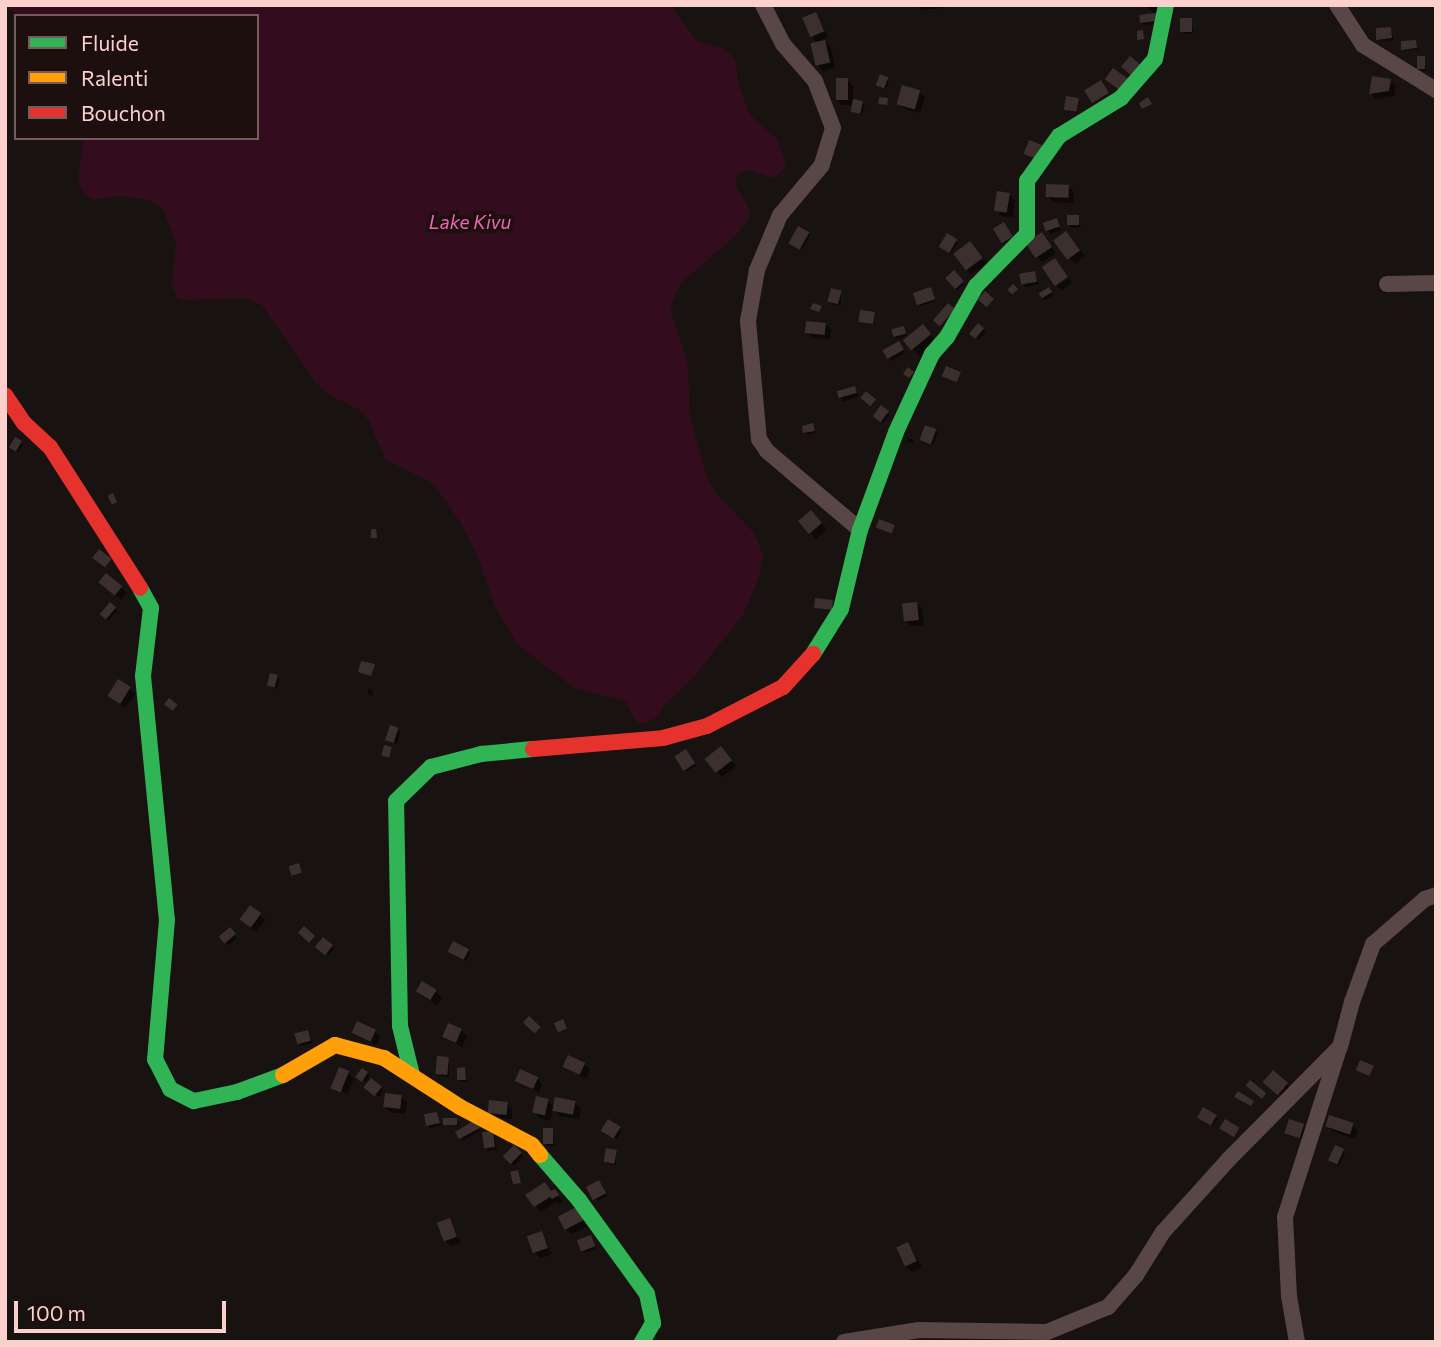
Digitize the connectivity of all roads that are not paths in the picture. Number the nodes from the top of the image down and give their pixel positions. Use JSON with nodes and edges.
{"nodes":[{"id":1,"x":763,"y":5,"type":"edge"},
{"id":2,"x":1166,"y":5,"type":"edge"},
{"id":3,"x":1337,"y":5,"type":"edge"},
{"id":4,"x":1436,"y":90,"type":"edge"},
{"id":5,"x":1436,"y":283,"type":"edge"},
{"id":6,"x":1387,"y":284,"type":"dead end"},
{"id":7,"x":5,"y":395,"type":"edge"},
{"id":8,"x":859,"y":530,"type":"junction"},
{"id":9,"x":1436,"y":895,"type":"edge"},
{"id":10,"x":1340,"y":1047,"type":"junction"},
{"id":11,"x":412,"y":1075,"type":"junction"},
{"id":12,"x":642,"y":1342,"type":"edge"},
{"id":13,"x":844,"y":1342,"type":"edge"},
{"id":14,"x":1297,"y":1342,"type":"edge"}],
"edges":[{"from":1,"to":8,"type":"street"},
{"from":2,"to":8,"type":"street"},
{"from":3,"to":4,"type":"street"},
{"from":5,"to":6,"type":"street"},
{"from":7,"to":11,"type":"street"},
{"from":8,"to":11,"type":"street"},
{"from":9,"to":10,"type":"street"},
{"from":10,"to":13,"type":"street"},
{"from":10,"to":14,"type":"street"},
{"from":11,"to":12,"type":"street"}]}
